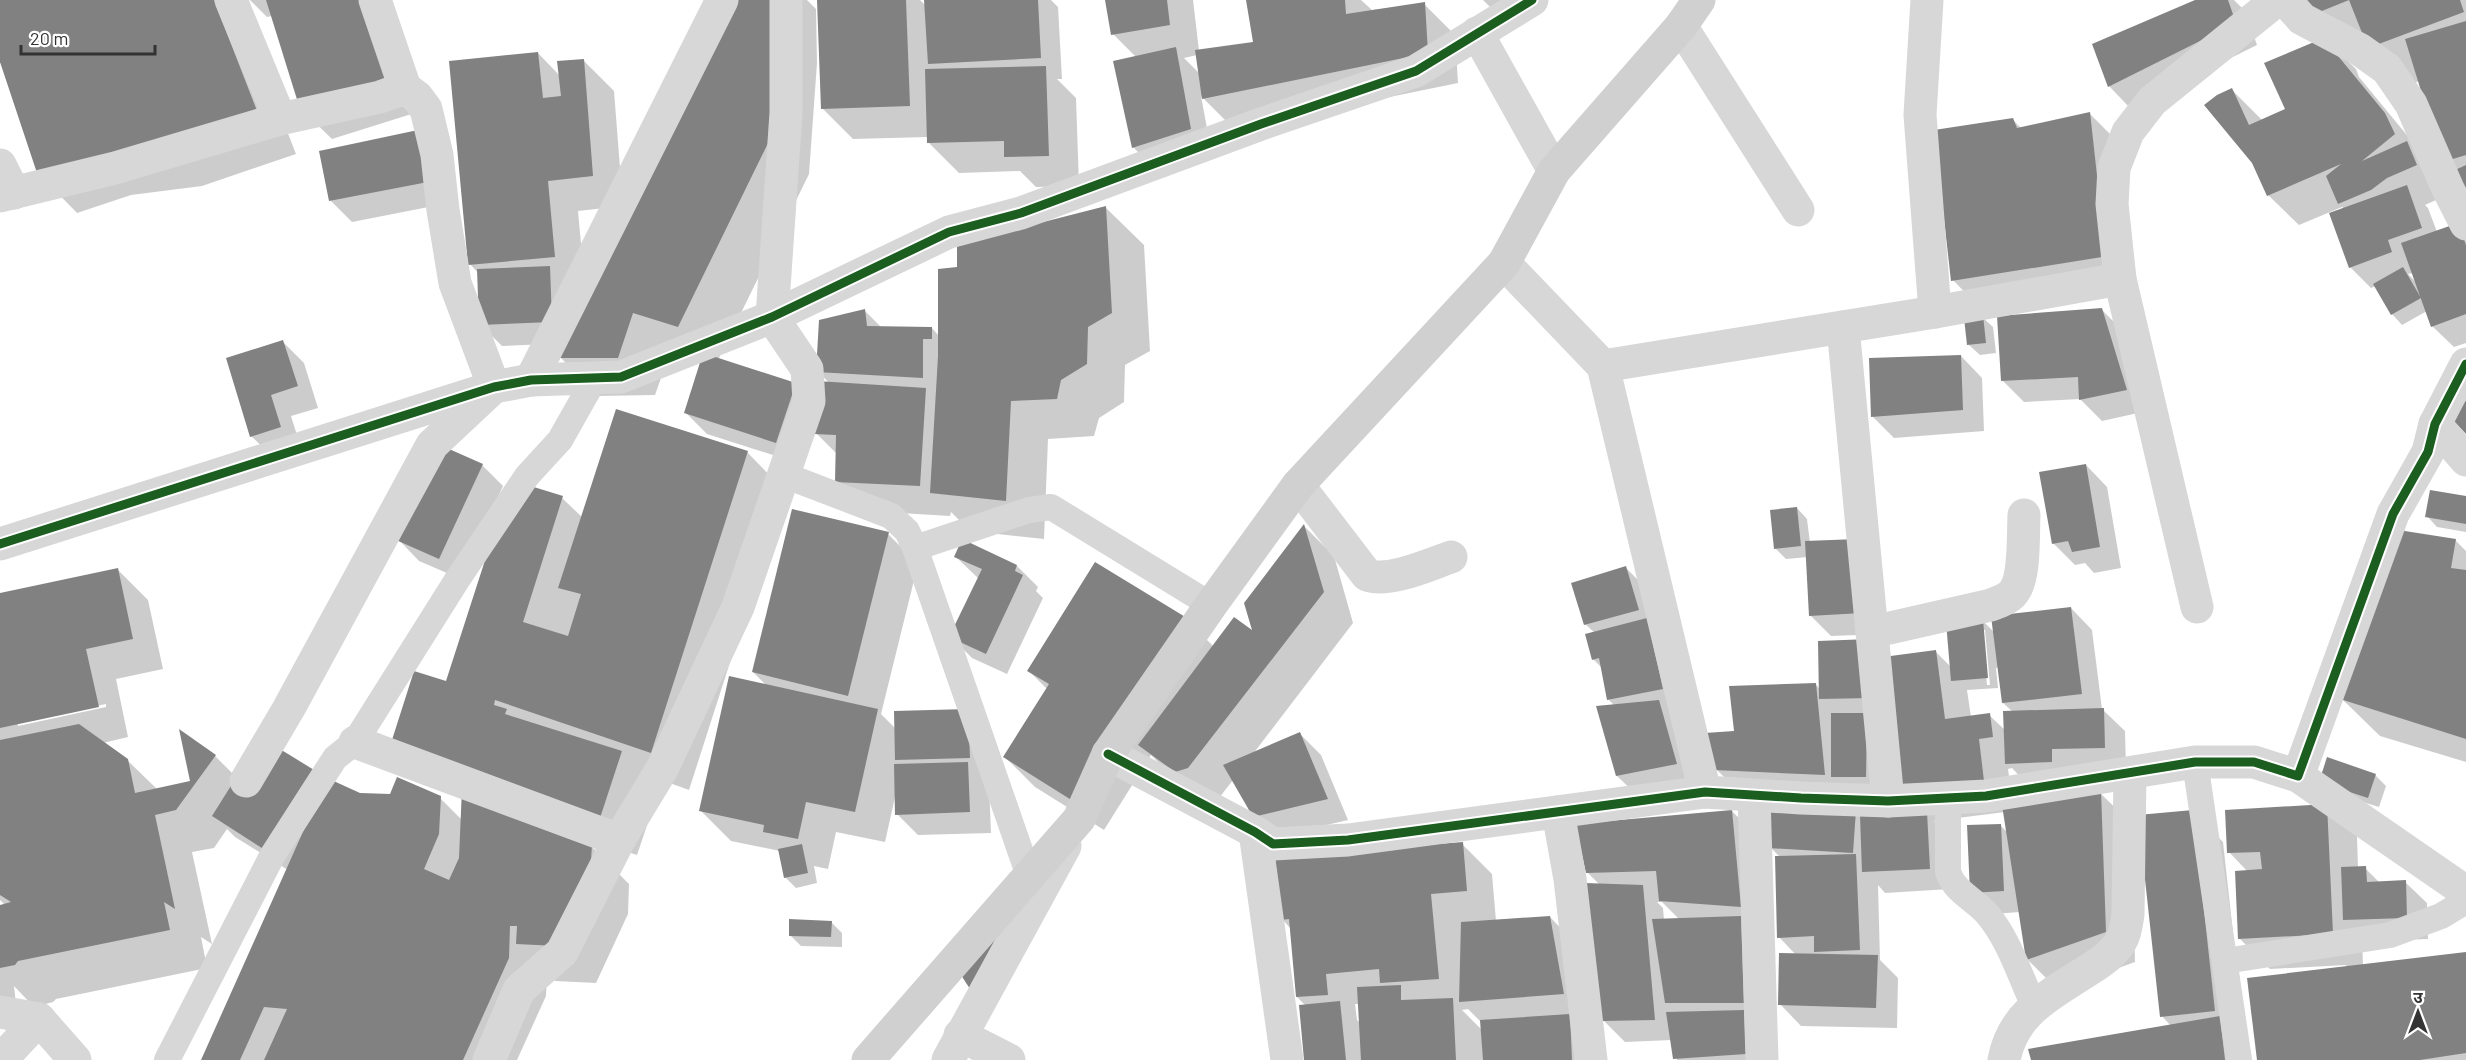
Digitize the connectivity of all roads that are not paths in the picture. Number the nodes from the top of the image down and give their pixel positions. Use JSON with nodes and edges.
{"nodes":[{"id":1,"x":231,"y":0,"type":"edge"},
{"id":2,"x":375,"y":0,"type":"edge"},
{"id":3,"x":722,"y":0,"type":"edge"},
{"id":4,"x":786,"y":0,"type":"edge"},
{"id":5,"x":1532,"y":0,"type":"edge"},
{"id":6,"x":1927,"y":0,"type":"edge"},
{"id":7,"x":2277,"y":0,"type":"edge"},
{"id":8,"x":2285,"y":0,"type":"edge"},
{"id":9,"x":1690,"y":13,"type":"edge"},
{"id":10,"x":1477,"y":33,"type":"junction"},
{"id":11,"x":405,"y":88,"type":"junction"},
{"id":12,"x":280,"y":119,"type":"junction"},
{"id":13,"x":1554,"y":171,"type":"junction"},
{"id":14,"x":5,"y":184,"type":"edge"},
{"id":15,"x":1798,"y":210,"type":"dead end"},
{"id":16,"x":2466,"y":224,"type":"edge"},
{"id":17,"x":1504,"y":263,"type":"junction"},
{"id":18,"x":2120,"y":279,"type":"junction"},
{"id":19,"x":1935,"y":312,"type":"junction"},
{"id":20,"x":772,"y":317,"type":"junction"},
{"id":21,"x":1843,"y":327,"type":"junction"},
{"id":22,"x":2466,"y":364,"type":"edge"},
{"id":23,"x":1603,"y":366,"type":"junction"},
{"id":24,"x":595,"y":378,"type":"junction"},
{"id":25,"x":531,"y":380,"type":"junction"},
{"id":26,"x":494,"y":387,"type":"junction"},
{"id":27,"x":2435,"y":424,"type":"junction"},
{"id":28,"x":2466,"y":460,"type":"edge"},
{"id":29,"x":784,"y":475,"type":"junction"},
{"id":30,"x":1298,"y":485,"type":"junction"},
{"id":31,"x":2024,"y":515,"type":"dead end"},
{"id":32,"x":0,"y":544,"type":"edge"},
{"id":33,"x":915,"y":548,"type":"junction"},
{"id":34,"x":1451,"y":558,"type":"dead end"},
{"id":35,"x":1211,"y":605,"type":"junction"},
{"id":36,"x":2197,"y":607,"type":"dead end"},
{"id":37,"x":1872,"y":632,"type":"junction"},
{"id":38,"x":355,"y":742,"type":"junction"},
{"id":39,"x":1108,"y":754,"type":"junction"},
{"id":40,"x":2195,"y":762,"type":"junction"},
{"id":41,"x":2130,"y":773,"type":"junction"},
{"id":42,"x":2298,"y":776,"type":"junction"},
{"id":43,"x":246,"y":781,"type":"dead end"},
{"id":44,"x":1705,"y":792,"type":"junction"},
{"id":45,"x":1754,"y":796,"type":"junction"},
{"id":46,"x":1947,"y":797,"type":"junction"},
{"id":47,"x":1888,"y":801,"type":"junction"},
{"id":48,"x":1558,"y":812,"type":"junction"},
{"id":49,"x":1079,"y":819,"type":"junction"},
{"id":50,"x":1255,"y":832,"type":"junction"},
{"id":51,"x":619,"y":840,"type":"junction"},
{"id":52,"x":1029,"y":876,"type":"junction"},
{"id":53,"x":2466,"y":892,"type":"edge"},
{"id":54,"x":2466,"y":901,"type":"edge"},
{"id":55,"x":2224,"y":961,"type":"junction"},
{"id":56,"x":2034,"y":1006,"type":"junction"},
{"id":57,"x":0,"y":1012,"type":"edge"},
{"id":58,"x":39,"y":1019,"type":"junction"},
{"id":59,"x":954,"y":1048,"type":"edge"},
{"id":60,"x":1,"y":1060,"type":"edge"},
{"id":61,"x":75,"y":1060,"type":"edge"},
{"id":62,"x":167,"y":1060,"type":"edge"},
{"id":63,"x":489,"y":1060,"type":"edge"},
{"id":64,"x":868,"y":1060,"type":"edge"},
{"id":65,"x":1009,"y":1060,"type":"edge"},
{"id":66,"x":1287,"y":1060,"type":"edge"},
{"id":67,"x":1591,"y":1060,"type":"edge"},
{"id":68,"x":1762,"y":1060,"type":"edge"},
{"id":69,"x":2004,"y":1060,"type":"edge"},
{"id":70,"x":2239,"y":1060,"type":"edge"}],
"edges":[{"from":1,"to":12,"type":"street"},
{"from":2,"to":11,"type":"street"},
{"from":3,"to":25,"type":"street"},
{"from":4,"to":20,"type":"street"},
{"from":5,"to":10,"type":"street"},
{"from":6,"to":19,"type":"street"},
{"from":7,"to":18,"type":"street"},
{"from":8,"to":16,"type":"street"},
{"from":9,"to":13,"type":"street"},
{"from":9,"to":15,"type":"street"},
{"from":10,"to":13,"type":"street"},
{"from":10,"to":20,"type":"street"},
{"from":11,"to":12,"type":"street"},
{"from":11,"to":26,"type":"street"},
{"from":12,"to":14,"type":"street"},
{"from":13,"to":17,"type":"street"},
{"from":17,"to":23,"type":"street"},
{"from":17,"to":30,"type":"street"},
{"from":18,"to":19,"type":"street"},
{"from":18,"to":36,"type":"street"},
{"from":19,"to":21,"type":"street"},
{"from":20,"to":24,"type":"street"},
{"from":20,"to":29,"type":"street"},
{"from":21,"to":23,"type":"street"},
{"from":21,"to":37,"type":"street"},
{"from":22,"to":27,"type":"street"},
{"from":23,"to":44,"type":"street"},
{"from":24,"to":25,"type":"street"},
{"from":24,"to":38,"type":"lane"},
{"from":25,"to":26,"type":"street"},
{"from":26,"to":32,"type":"street"},
{"from":26,"to":43,"type":"street"},
{"from":27,"to":28,"type":"street"},
{"from":27,"to":42,"type":"street"},
{"from":29,"to":33,"type":"lane"},
{"from":29,"to":51,"type":"street"},
{"from":30,"to":34,"type":"street"},
{"from":30,"to":35,"type":"street"},
{"from":31,"to":37,"type":"street"},
{"from":33,"to":35,"type":"lane"},
{"from":33,"to":52,"type":"lane"},
{"from":35,"to":39,"type":"street"},
{"from":37,"to":47,"type":"street"},
{"from":38,"to":51,"type":"street"},
{"from":38,"to":62,"type":"lane"},
{"from":39,"to":49,"type":"street"},
{"from":39,"to":50,"type":"street"},
{"from":40,"to":41,"type":"street"},
{"from":40,"to":42,"type":"street"},
{"from":40,"to":55,"type":"lane"},
{"from":41,"to":46,"type":"street"},
{"from":41,"to":56,"type":"street"},
{"from":42,"to":53,"type":"street"},
{"from":44,"to":45,"type":"street"},
{"from":44,"to":48,"type":"street"},
{"from":45,"to":47,"type":"street"},
{"from":45,"to":68,"type":"street"},
{"from":46,"to":47,"type":"street"},
{"from":46,"to":56,"type":"lane"},
{"from":48,"to":50,"type":"street"},
{"from":48,"to":67,"type":"street"},
{"from":49,"to":52,"type":"street"},
{"from":49,"to":59,"type":"street"},
{"from":50,"to":66,"type":"street"},
{"from":51,"to":63,"type":"street"},
{"from":52,"to":64,"type":"street"},
{"from":54,"to":55,"type":"lane"},
{"from":55,"to":70,"type":"lane"},
{"from":56,"to":69,"type":"street"},
{"from":57,"to":58,"type":"street"},
{"from":58,"to":60,"type":"street"},
{"from":58,"to":61,"type":"street"},
{"from":59,"to":65,"type":"street"}]}
